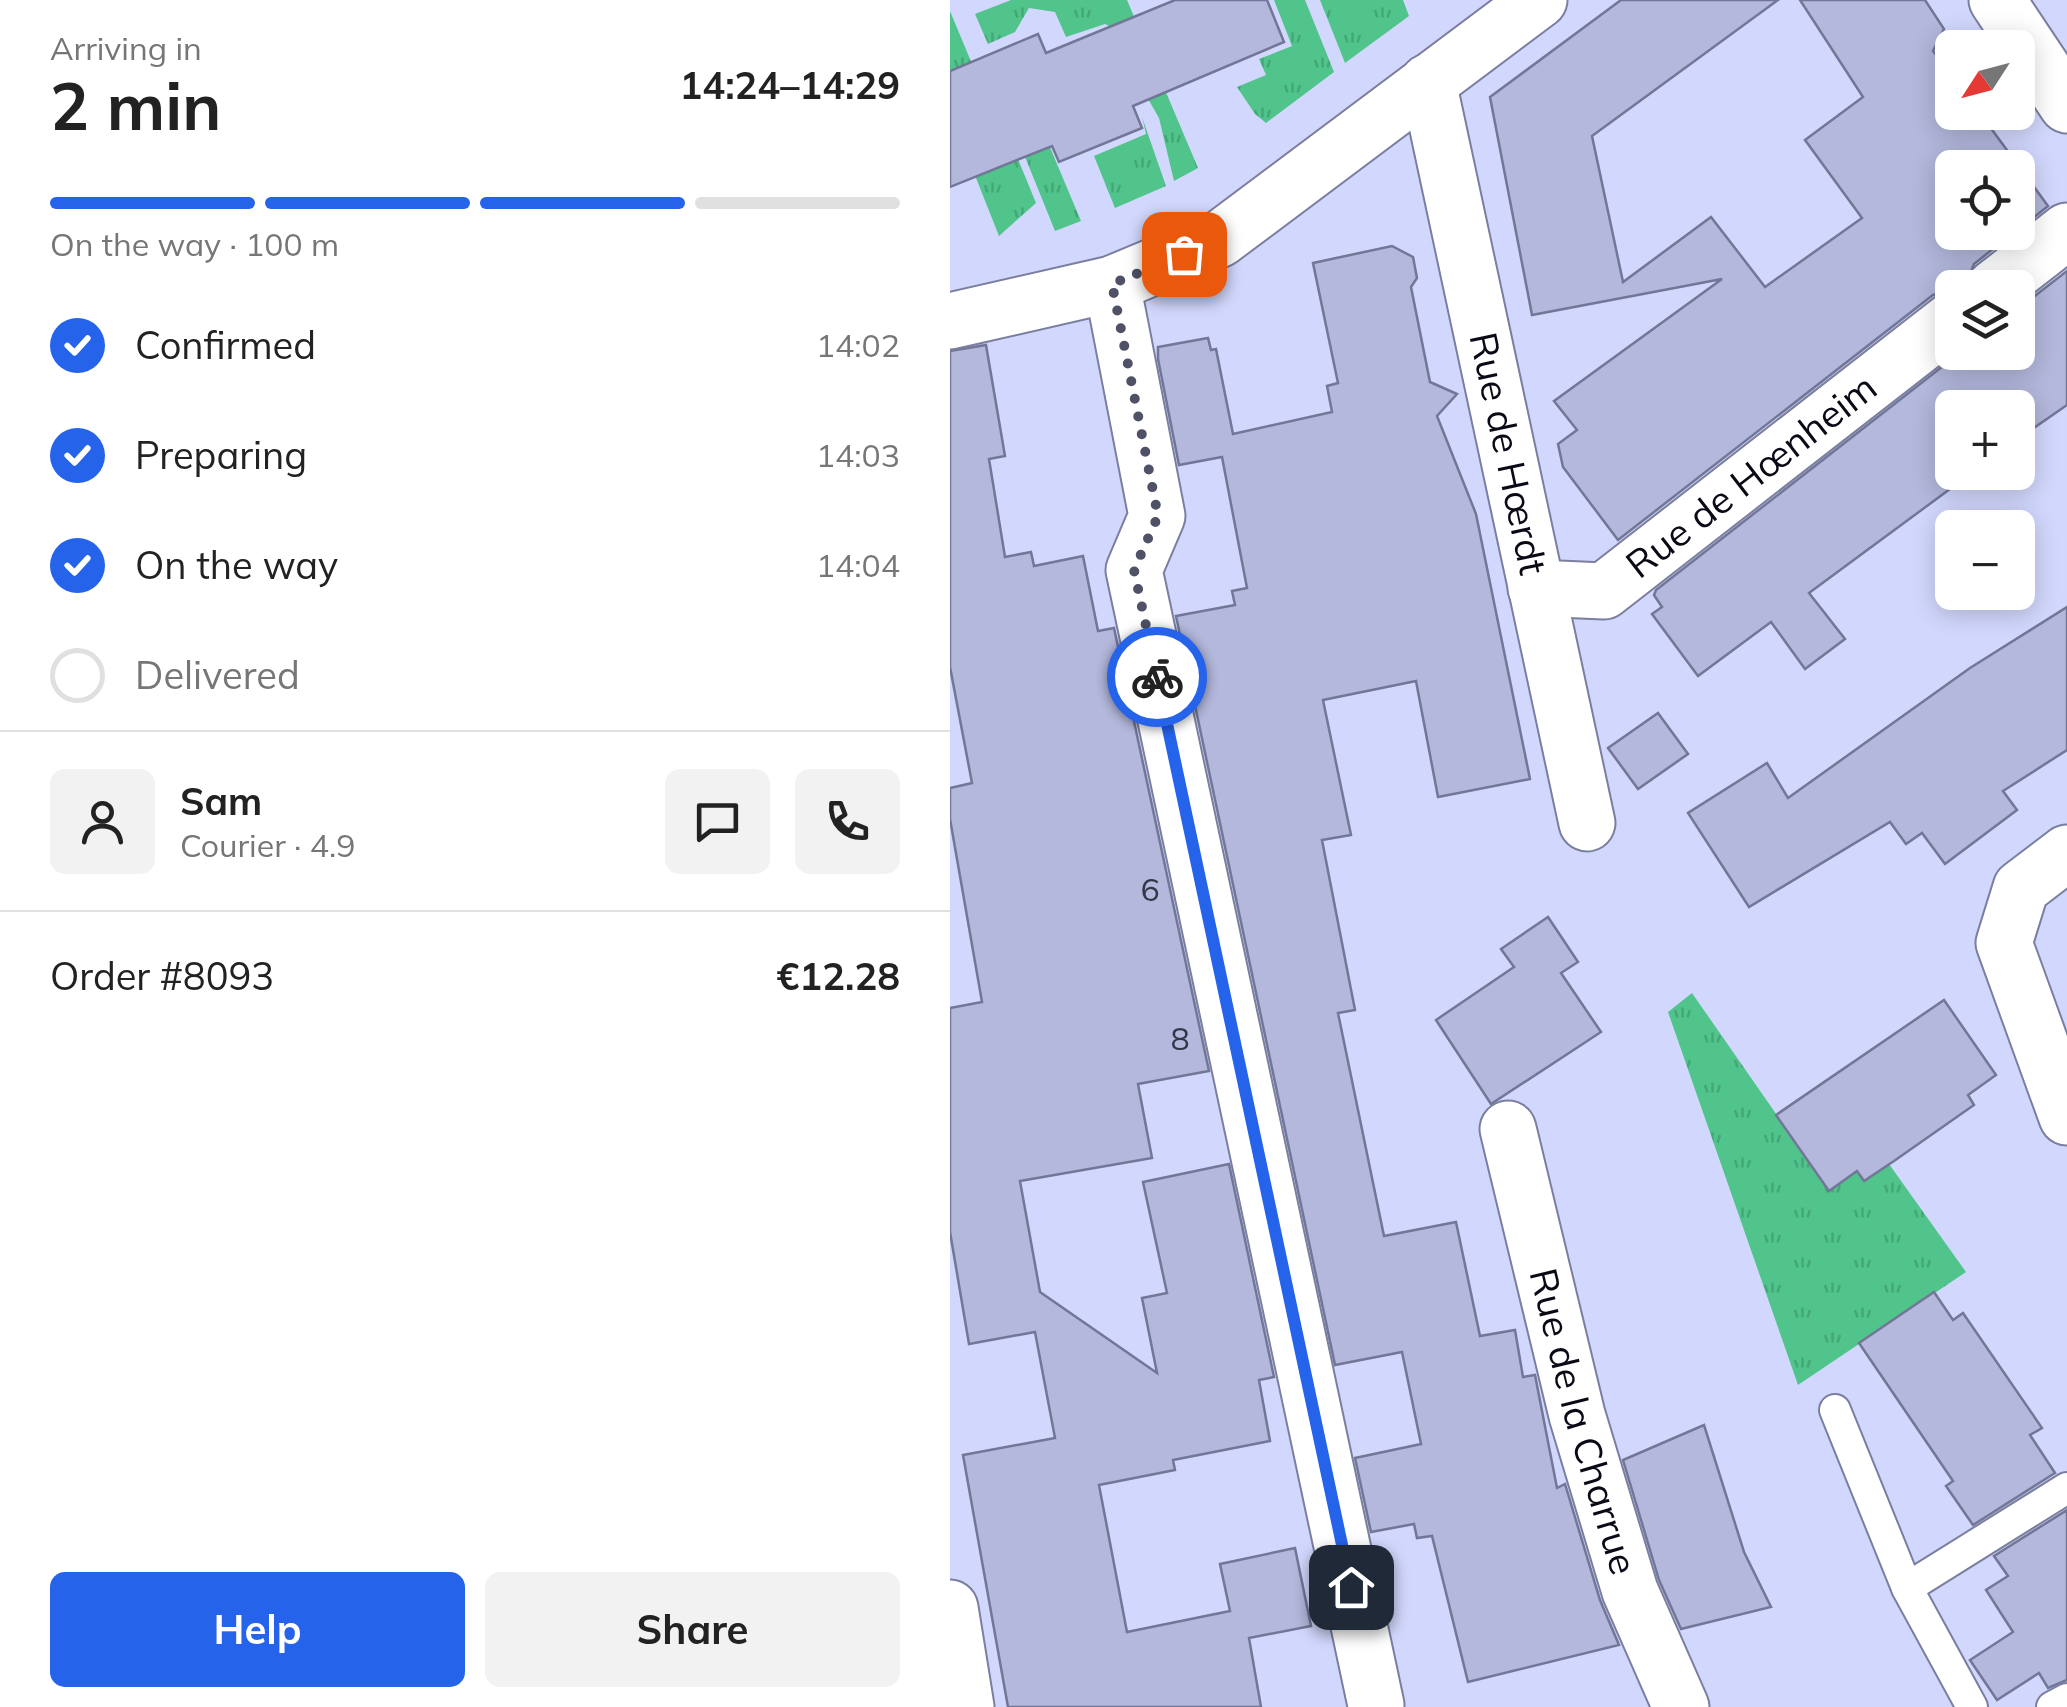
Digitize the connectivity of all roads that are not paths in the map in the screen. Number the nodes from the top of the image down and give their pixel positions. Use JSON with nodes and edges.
{"nodes":[{"id":1,"x":1540,"y":0,"type":"edge"},
{"id":2,"x":1997,"y":0,"type":"edge"},
{"id":3,"x":1428,"y":82,"type":"junction"},
{"id":4,"x":2067,"y":105,"type":"edge"},
{"id":5,"x":2067,"y":231,"type":"edge"},
{"id":6,"x":2017,"y":270,"type":"edge"},
{"id":7,"x":1112,"y":284,"type":"junction"},
{"id":8,"x":950,"y":320,"type":"edge"},
{"id":9,"x":1935,"y":333,"type":"edge"},
{"id":10,"x":1536,"y":588,"type":"junction"},
{"id":11,"x":1587,"y":823,"type":"dead end"},
{"id":12,"x":2067,"y":853,"type":"edge"},
{"id":13,"x":2067,"y":1117,"type":"edge"},
{"id":14,"x":1508,"y":1129,"type":"dead end"},
{"id":15,"x":1835,"y":1410,"type":"dead end"},
{"id":16,"x":2067,"y":1488,"type":"edge"},
{"id":17,"x":1907,"y":1588,"type":"junction"},
{"id":18,"x":950,"y":1608,"type":"edge"},
{"id":19,"x":2067,"y":1699,"type":"edge"},
{"id":20,"x":1376,"y":1704,"type":"dead end"},
{"id":21,"x":966,"y":1707,"type":"edge"},
{"id":22,"x":1681,"y":1707,"type":"edge"},
{"id":23,"x":1972,"y":1707,"type":"edge"},
{"id":24,"x":2052,"y":1707,"type":"edge"}],
"edges":[{"from":1,"to":3,"type":"street"},
{"from":2,"to":4,"type":"street"},
{"from":3,"to":7,"type":"street"},
{"from":3,"to":10,"type":"street","name":"Rue de Hœrdt"},
{"from":5,"to":6,"type":"street"},
{"from":7,"to":8,"type":"street"},
{"from":7,"to":20,"type":"street"},
{"from":9,"to":10,"type":"street","name":"Rue de Hœnheim"},
{"from":10,"to":11,"type":"street","name":"Rue de Hœrdt"},
{"from":12,"to":13,"type":"street"},
{"from":14,"to":22,"type":"street","name":"Rue de la Charrue"},
{"from":15,"to":17,"type":"lane"},
{"from":16,"to":17,"type":"lane"},
{"from":17,"to":23,"type":"lane"},
{"from":18,"to":21,"type":"street"},
{"from":19,"to":24,"type":"lane"}]}
